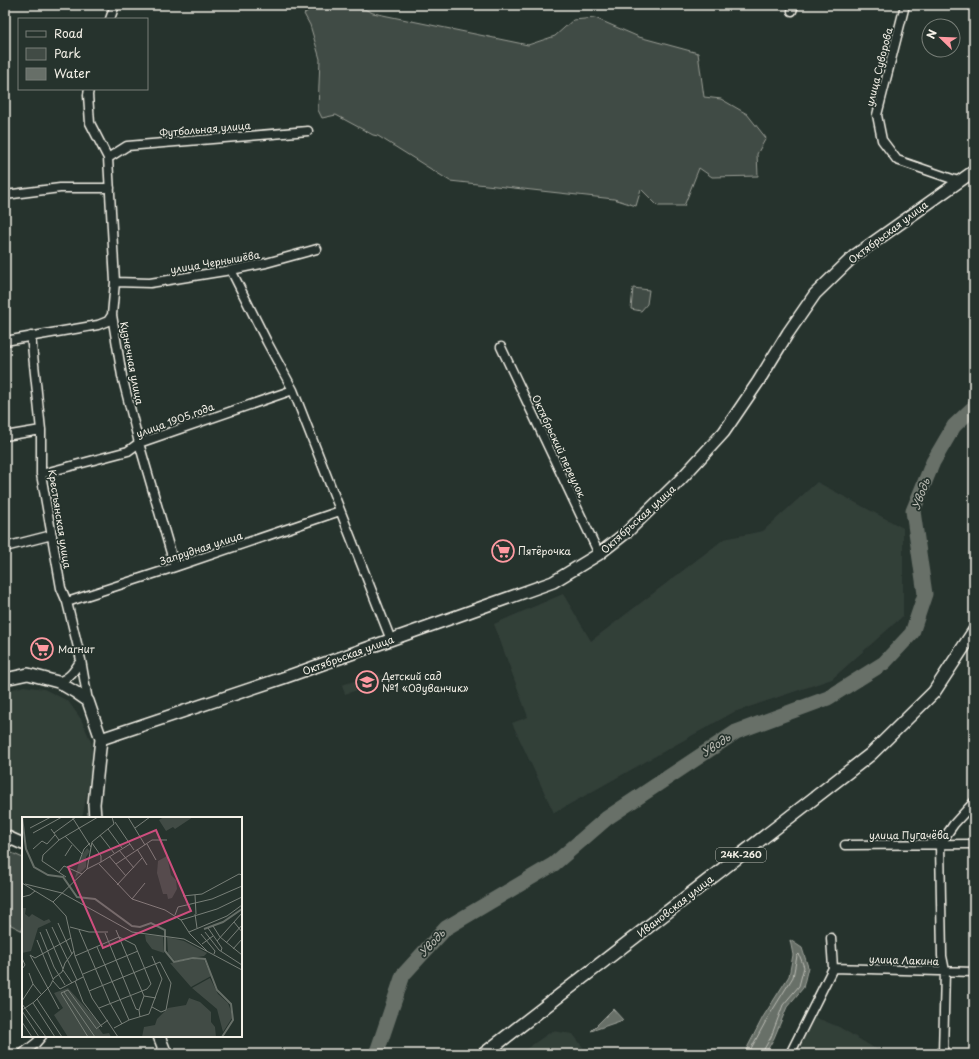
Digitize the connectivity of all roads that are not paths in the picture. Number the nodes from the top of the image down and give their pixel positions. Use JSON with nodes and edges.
{"nodes":[{"id":1,"x":115,"y":5,"type":"edge"},
{"id":2,"x":905,"y":5,"type":"edge"},
{"id":3,"x":110,"y":18,"type":"edge"},
{"id":4,"x":89,"y":90,"type":"edge"},
{"id":5,"x":308,"y":131,"type":"dead end"},
{"id":6,"x":108,"y":158,"type":"junction"},
{"id":7,"x":974,"y":171,"type":"edge"},
{"id":8,"x":958,"y":181,"type":"junction"},
{"id":9,"x":110,"y":188,"type":"junction"},
{"id":10,"x":5,"y":195,"type":"edge"},
{"id":11,"x":317,"y":249,"type":"dead end"},
{"id":12,"x":231,"y":270,"type":"junction"},
{"id":13,"x":115,"y":282,"type":"junction"},
{"id":14,"x":112,"y":315,"type":"junction"},
{"id":15,"x":31,"y":336,"type":"junction"},
{"id":16,"x":5,"y":341,"type":"edge"},
{"id":17,"x":501,"y":347,"type":"dead end"},
{"id":18,"x":293,"y":390,"type":"junction"},
{"id":19,"x":41,"y":430,"type":"junction"},
{"id":20,"x":5,"y":436,"type":"edge"},
{"id":21,"x":139,"y":443,"type":"junction"},
{"id":22,"x":41,"y":474,"type":"junction"},
{"id":23,"x":340,"y":511,"type":"junction"},
{"id":24,"x":52,"y":536,"type":"junction"},
{"id":25,"x":5,"y":547,"type":"edge"},
{"id":26,"x":599,"y":554,"type":"junction"},
{"id":27,"x":175,"y":567,"type":"junction"},
{"id":28,"x":67,"y":602,"type":"junction"},
{"id":29,"x":974,"y":631,"type":"edge"},
{"id":30,"x":391,"y":640,"type":"junction"},
{"id":31,"x":81,"y":660,"type":"junction"},
{"id":32,"x":5,"y":679,"type":"edge"},
{"id":33,"x":58,"y":682,"type":"junction"},
{"id":34,"x":88,"y":701,"type":"junction"},
{"id":35,"x":101,"y":739,"type":"junction"},
{"id":36,"x":974,"y":802,"type":"edge"},
{"id":37,"x":94,"y":804,"type":"junction"},
{"id":38,"x":89,"y":817,"type":"edge"},
{"id":39,"x":95,"y":817,"type":"edge"},
{"id":40,"x":5,"y":836,"type":"edge"},
{"id":41,"x":22,"y":844,"type":"edge"},
{"id":42,"x":940,"y":844,"type":"junction"},
{"id":43,"x":974,"y":844,"type":"edge"},
{"id":44,"x":845,"y":845,"type":"dead end"},
{"id":45,"x":831,"y":938,"type":"dead end"},
{"id":46,"x":833,"y":968,"type":"junction"},
{"id":47,"x":945,"y":971,"type":"junction"},
{"id":48,"x":974,"y":972,"type":"edge"},
{"id":49,"x":41,"y":1037,"type":"edge"},
{"id":50,"x":159,"y":1037,"type":"edge"},
{"id":51,"x":22,"y":1054,"type":"edge"},
{"id":52,"x":166,"y":1054,"type":"edge"},
{"id":53,"x":484,"y":1054,"type":"edge"},
{"id":54,"x":790,"y":1054,"type":"edge"},
{"id":55,"x":943,"y":1054,"type":"edge"}],
"edges":[{"from":1,"to":3,"type":"street"},
{"from":2,"to":8,"type":"street","name":"улица Суворова"},
{"from":4,"to":6,"type":"street","name":"Кузнечная улица"},
{"from":5,"to":6,"type":"street","name":"Футбольная улица"},
{"from":6,"to":9,"type":"street","name":"Кузнечная улица"},
{"from":7,"to":8,"type":"street","name":"Октябрьская улица"},
{"from":8,"to":26,"type":"street","name":"Октябрьская улица"},
{"from":9,"to":10,"type":"street"},
{"from":9,"to":13,"type":"street","name":"Кузнечная улица"},
{"from":11,"to":12,"type":"street","name":"улица Чернышёва"},
{"from":12,"to":13,"type":"street","name":"улица Чернышёва"},
{"from":12,"to":18,"type":"street"},
{"from":13,"to":14,"type":"street","name":"Кузнечная улица"},
{"from":14,"to":15,"type":"street"},
{"from":14,"to":21,"type":"street","name":"Кузнечная улица"},
{"from":15,"to":16,"type":"street"},
{"from":15,"to":19,"type":"street","name":"Крестьянская улица"},
{"from":17,"to":26,"type":"street","name":"Октябрьский переулок"},
{"from":18,"to":21,"type":"street","name":"улица 1905 года"},
{"from":18,"to":23,"type":"street"},
{"from":19,"to":20,"type":"street"},
{"from":19,"to":22,"type":"street","name":"Крестьянская улица"},
{"from":21,"to":22,"type":"street","name":"улица 1905 года"},
{"from":21,"to":27,"type":"street","name":"Кузнечная улица"},
{"from":22,"to":24,"type":"street","name":"Крестьянская улица"},
{"from":23,"to":27,"type":"street","name":"Запрудная улица"},
{"from":23,"to":30,"type":"street"},
{"from":24,"to":25,"type":"street"},
{"from":24,"to":28,"type":"street","name":"Крестьянская улица"},
{"from":26,"to":30,"type":"street","name":"Октябрьская улица"},
{"from":27,"to":28,"type":"street","name":"Запрудная улица"},
{"from":28,"to":31,"type":"street","name":"Крестьянская улица"},
{"from":29,"to":53,"type":"main road","name":"Ивановская улица","number":"24К-260"},
{"from":30,"to":35,"type":"street","name":"Октябрьская улица"},
{"from":31,"to":33,"type":"street"},
{"from":31,"to":34,"type":"street","name":"Крестьянская улица"},
{"from":32,"to":33,"type":"street"},
{"from":33,"to":34,"type":"street"},
{"from":34,"to":35,"type":"street"},
{"from":35,"to":37,"type":"street"},
{"from":36,"to":42,"type":"street"},
{"from":37,"to":38,"type":"street"},
{"from":37,"to":39,"type":"street"},
{"from":40,"to":41,"type":"street"},
{"from":42,"to":43,"type":"street","name":"улица Пугачёва"},
{"from":42,"to":44,"type":"street","name":"улица Пугачёва"},
{"from":42,"to":47,"type":"street"},
{"from":45,"to":46,"type":"street"},
{"from":46,"to":47,"type":"street","name":"улица Лакина"},
{"from":46,"to":54,"type":"street"},
{"from":47,"to":48,"type":"street","name":"улица Лакина"},
{"from":47,"to":55,"type":"street"},
{"from":49,"to":51,"type":"street"},
{"from":50,"to":52,"type":"street"}]}
